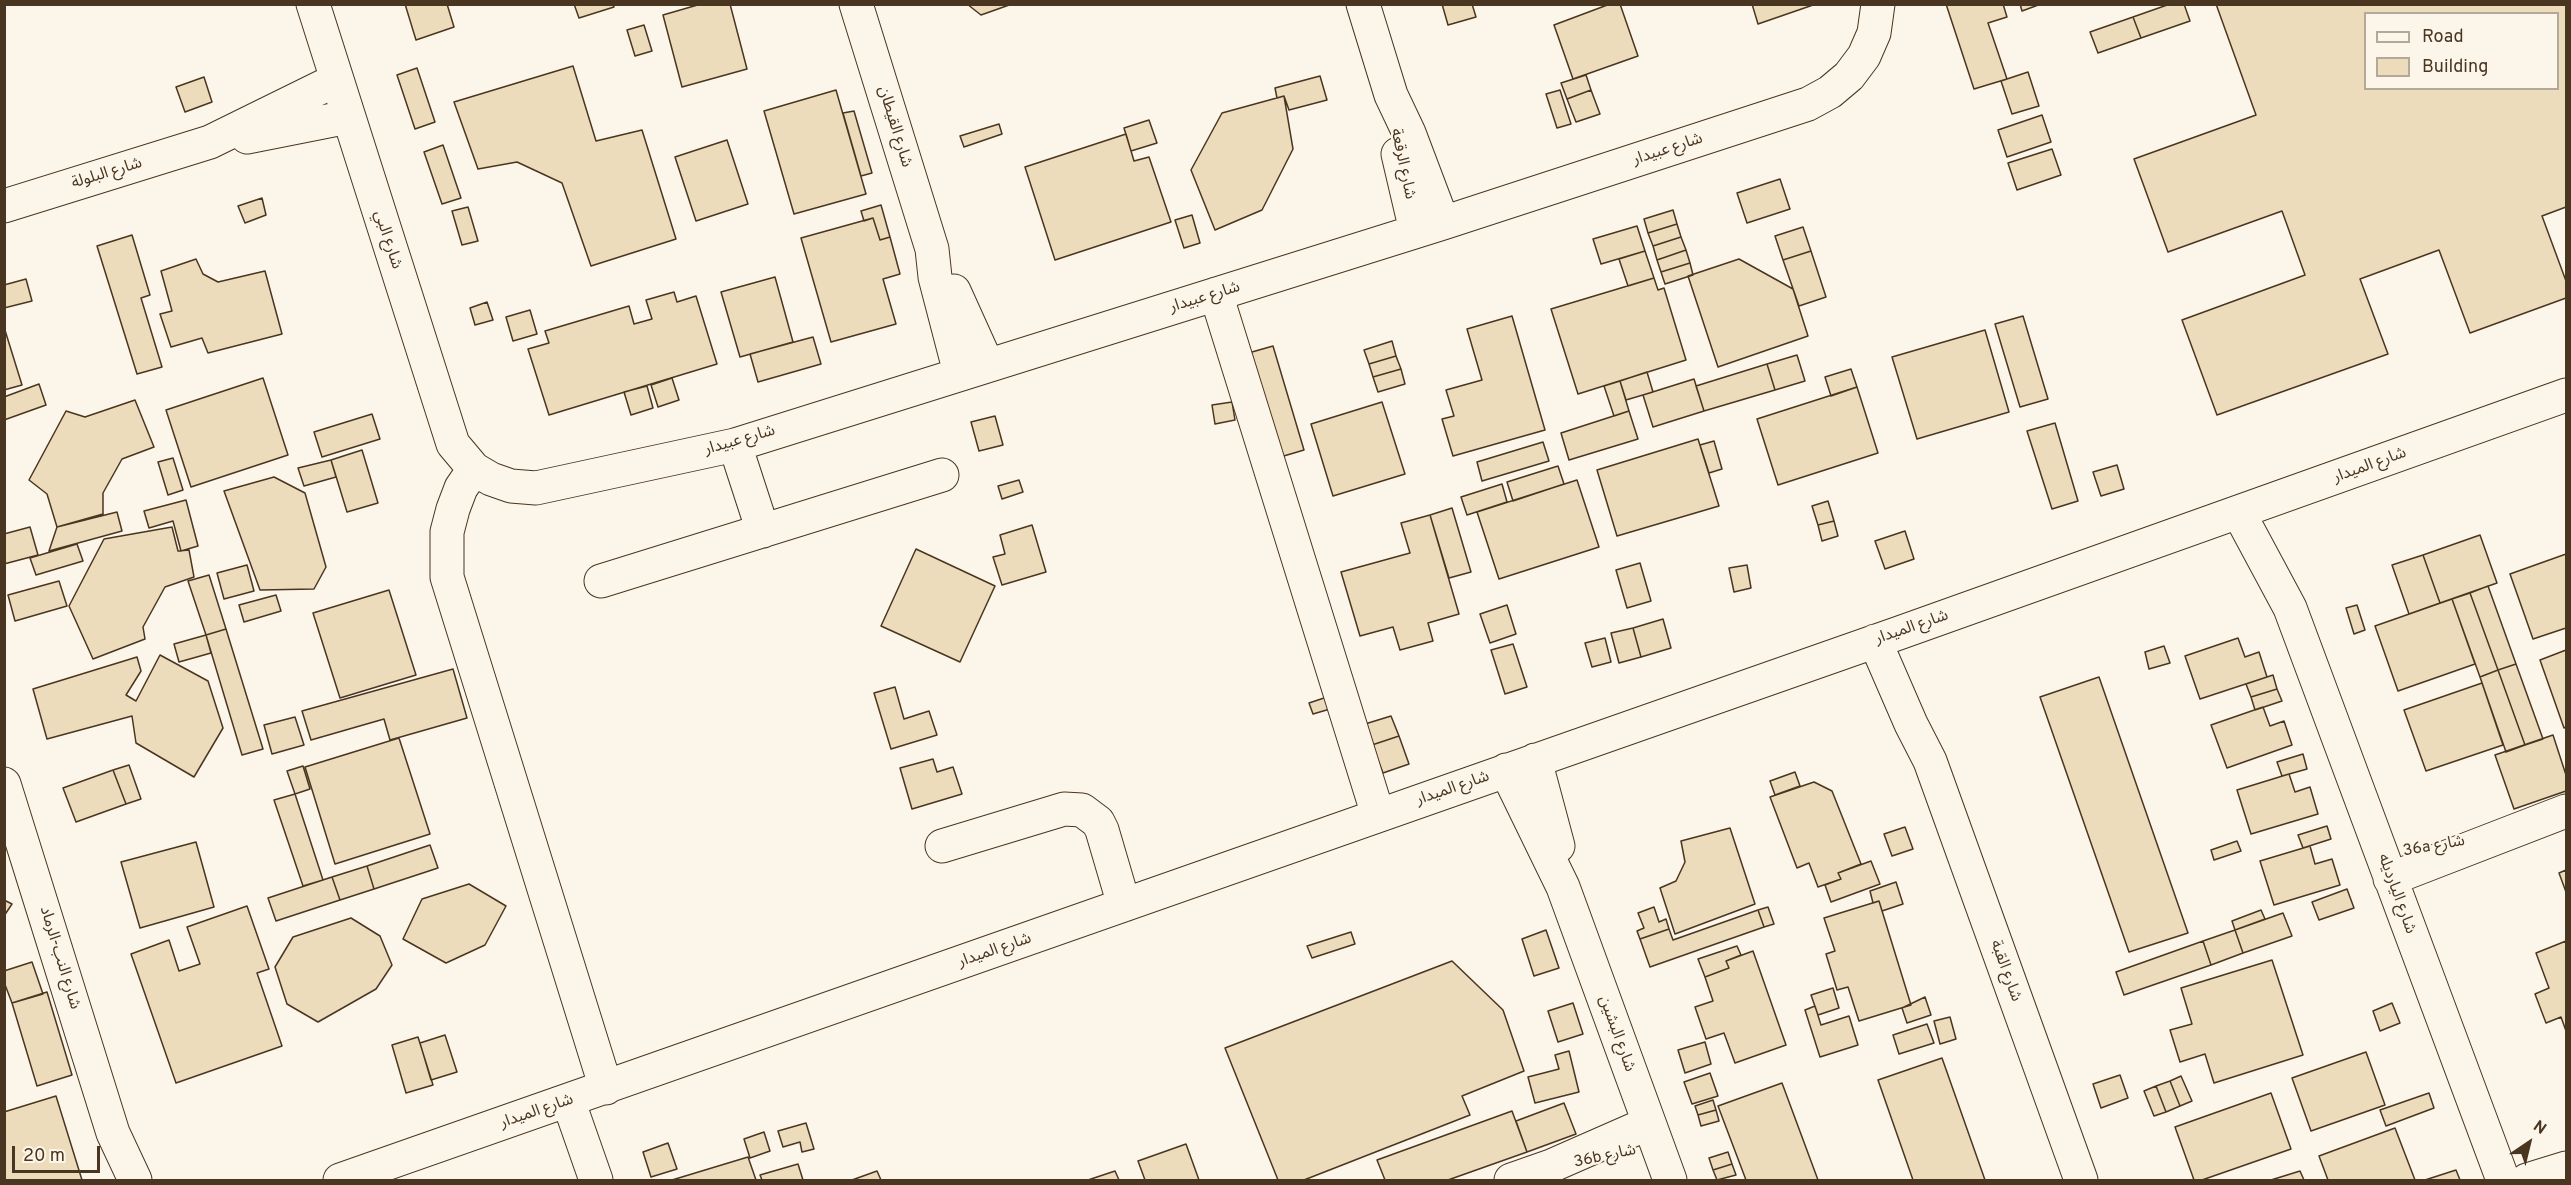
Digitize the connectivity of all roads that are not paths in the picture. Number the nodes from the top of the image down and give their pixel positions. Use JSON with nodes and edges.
{"nodes":[{"id":1,"x":313,"y":4,"type":"edge"},
{"id":2,"x":856,"y":4,"type":"edge"},
{"id":3,"x":1363,"y":4,"type":"edge"},
{"id":4,"x":1878,"y":4,"type":"edge"},
{"id":5,"x":336,"y":80,"type":"junction"},
{"id":6,"x":348,"y":117,"type":"junction"},
{"id":7,"x":210,"y":142,"type":"junction"},
{"id":8,"x":4,"y":206,"type":"edge"},
{"id":9,"x":1430,"y":227,"type":"junction"},
{"id":10,"x":1216,"y":294,"type":"junction"},
{"id":11,"x":974,"y":368,"type":"junction"},
{"id":12,"x":2566,"y":395,"type":"edge"},
{"id":13,"x":735,"y":445,"type":"junction"},
{"id":14,"x":474,"y":469,"type":"junction"},
{"id":15,"x":942,"y":476,"type":"dead end"},
{"id":16,"x":2252,"y":509,"type":"junction"},
{"id":17,"x":763,"y":531,"type":"junction"},
{"id":18,"x":601,"y":581,"type":"dead end"},
{"id":19,"x":1887,"y":637,"type":"junction"},
{"id":20,"x":1520,"y":765,"type":"junction"},
{"id":21,"x":4,"y":784,"type":"edge"},
{"id":22,"x":2566,"y":811,"type":"edge"},
{"id":23,"x":1378,"y":815,"type":"junction"},
{"id":24,"x":942,"y":846,"type":"dead end"},
{"id":25,"x":2386,"y":868,"type":"junction"},
{"id":26,"x":1124,"y":905,"type":"junction"},
{"id":27,"x":606,"y":1088,"type":"junction"},
{"id":28,"x":568,"y":1100,"type":"junction"},
{"id":29,"x":113,"y":1133,"type":"junction"},
{"id":30,"x":1653,"y":1134,"type":"junction"},
{"id":31,"x":2566,"y":1168,"type":"edge"},
{"id":32,"x":120,"y":1180,"type":"edge"},
{"id":33,"x":135,"y":1180,"type":"edge"},
{"id":34,"x":340,"y":1180,"type":"edge"},
{"id":35,"x":596,"y":1180,"type":"edge"},
{"id":36,"x":1511,"y":1180,"type":"edge"},
{"id":37,"x":1670,"y":1180,"type":"edge"},
{"id":38,"x":2080,"y":1180,"type":"edge"},
{"id":39,"x":2503,"y":1180,"type":"edge"},
{"id":40,"x":2527,"y":1180,"type":"edge"}],
"edges":[{"from":1,"to":5,"type":"street","name":"شارع البي"},
{"from":2,"to":11,"type":"street","name":"شارع القيطان"},
{"from":3,"to":9,"type":"street","name":"شارع الرقعة"},
{"from":4,"to":9,"type":"street","name":"شارع عبيدار"},
{"from":5,"to":6,"type":"street","name":"شارع البي"},
{"from":5,"to":7,"type":"street","name":"شارع البلولة"},
{"from":6,"to":7,"type":"street","name":"شارع البلولة"},
{"from":6,"to":14,"type":"street","name":"شارع البي"},
{"from":7,"to":8,"type":"street","name":"شارع البلولة"},
{"from":9,"to":10,"type":"street","name":"شارع عبيدار"},
{"from":10,"to":11,"type":"street","name":"شارع عبيدار"},
{"from":10,"to":23,"type":"street"},
{"from":11,"to":13,"type":"street","name":"شارع عبيدار"},
{"from":12,"to":16,"type":"street","name":"شارع الميدار"},
{"from":13,"to":14,"type":"street","name":"شارع عبيدار"},
{"from":13,"to":17,"type":"street"},
{"from":14,"to":27,"type":"street"},
{"from":15,"to":17,"type":"street"},
{"from":16,"to":19,"type":"street","name":"شارع الميدار"},
{"from":16,"to":25,"type":"street","name":"شارع اليارديله"},
{"from":17,"to":18,"type":"street"},
{"from":19,"to":20,"type":"street","name":"شارع الميدار"},
{"from":19,"to":38,"type":"street","name":"شارع القبة"},
{"from":20,"to":23,"type":"street","name":"شارع الميدار"},
{"from":20,"to":30,"type":"street","name":"شارع البشين"},
{"from":21,"to":29,"type":"street","name":"شارع النب-الرماد"},
{"from":22,"to":25,"type":"street","name":"36a شارع"},
{"from":23,"to":26,"type":"street","name":"شارع الميدار"},
{"from":24,"to":26,"type":"street"},
{"from":25,"to":39,"type":"street","name":"شارع اليارديله"},
{"from":26,"to":27,"type":"street","name":"شارع الميدار"},
{"from":27,"to":28,"type":"street","name":"شارع الميدار"},
{"from":28,"to":34,"type":"street","name":"شارع الميدار"},
{"from":28,"to":35,"type":"street"},
{"from":29,"to":32,"type":"street","name":"شارع النب-الرماد"},
{"from":29,"to":33,"type":"street","name":"شارع النب-الرماد"},
{"from":30,"to":36,"type":"street","name":"36b شارع"},
{"from":30,"to":37,"type":"street","name":"شارع البشين"},
{"from":31,"to":40,"type":"street"}]}
